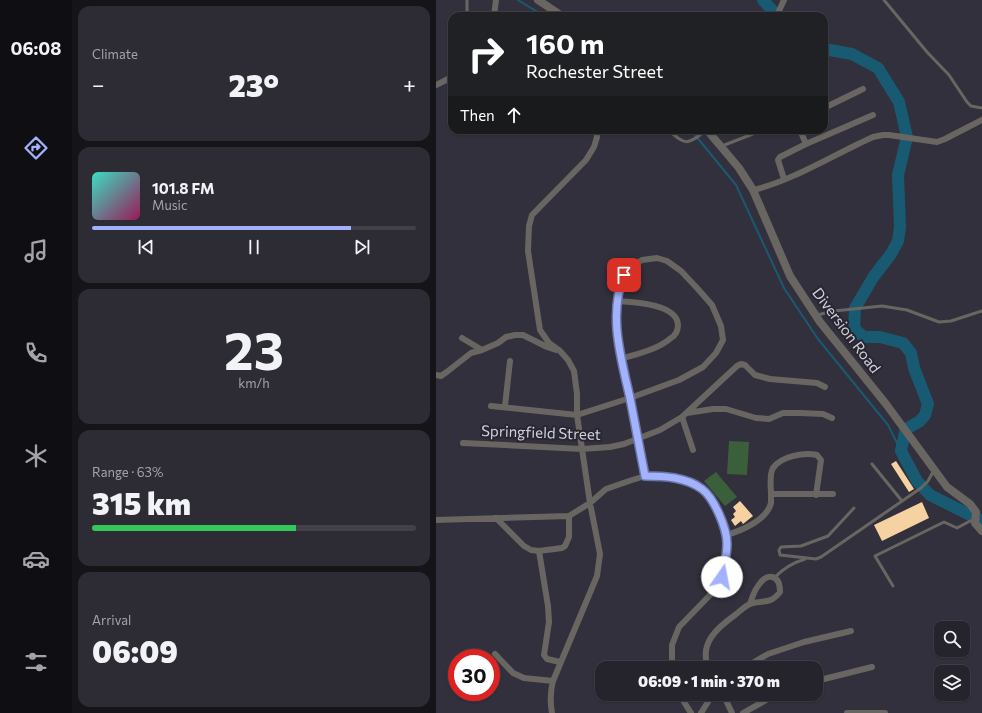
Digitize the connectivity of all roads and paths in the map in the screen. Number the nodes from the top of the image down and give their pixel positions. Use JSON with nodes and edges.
{"nodes":[{"id":1,"x":467,"y":0,"type":"edge"},
{"id":2,"x":496,"y":0,"type":"edge"},
{"id":3,"x":538,"y":0,"type":"edge"},
{"id":4,"x":784,"y":0,"type":"edge"},
{"id":5,"x":885,"y":2,"type":"edge"},
{"id":6,"x":467,"y":12,"type":"edge"},
{"id":7,"x":494,"y":12,"type":"edge"},
{"id":8,"x":556,"y":12,"type":"edge"},
{"id":9,"x":777,"y":12,"type":"edge"},
{"id":10,"x":436,"y":77,"type":"edge"},
{"id":11,"x":448,"y":79,"type":"edge"},
{"id":12,"x":438,"y":84,"type":"edge"},
{"id":13,"x":863,"y":89,"type":"dead end"},
{"id":14,"x":828,"y":106,"type":"edge"},
{"id":15,"x":982,"y":108,"type":"edge"},
{"id":16,"x":873,"y":115,"type":"dead end"},
{"id":17,"x":982,"y":120,"type":"edge"},
{"id":18,"x":597,"y":134,"type":"edge"},
{"id":19,"x":673,"y":134,"type":"edge"},
{"id":20,"x":701,"y":134,"type":"edge"},
{"id":21,"x":708,"y":134,"type":"edge"},
{"id":22,"x":753,"y":134,"type":"edge"},
{"id":23,"x":802,"y":134,"type":"edge"},
{"id":24,"x":806,"y":144,"type":"junction"},
{"id":25,"x":721,"y":147,"type":"junction"},
{"id":26,"x":784,"y":179,"type":"junction"},
{"id":27,"x":753,"y":190,"type":"junction"},
{"id":28,"x":616,"y":301,"type":"junction"},
{"id":29,"x":982,"y":311,"type":"edge"},
{"id":30,"x":816,"y":315,"type":"junction"},
{"id":31,"x":462,"y":338,"type":"dead end"},
{"id":32,"x":482,"y":350,"type":"junction"},
{"id":33,"x":560,"y":351,"type":"junction"},
{"id":34,"x":620,"y":359,"type":"junction"},
{"id":35,"x":510,"y":361,"type":"dead end"},
{"id":36,"x":436,"y":375,"type":"edge"},
{"id":37,"x":825,"y":387,"type":"dead end"},
{"id":38,"x":630,"y":398,"type":"junction"},
{"id":39,"x":491,"y":406,"type":"dead end"},
{"id":40,"x":504,"y":406,"type":"junction"},
{"id":41,"x":578,"y":415,"type":"junction"},
{"id":42,"x":685,"y":415,"type":"junction"},
{"id":43,"x":832,"y":418,"type":"dead end"},
{"id":44,"x":638,"y":439,"type":"junction"},
{"id":45,"x":463,"y":443,"type":"dead end"},
{"id":46,"x":582,"y":449,"type":"junction"},
{"id":47,"x":693,"y":450,"type":"dead end"},
{"id":48,"x":872,"y":464,"type":"dead end"},
{"id":49,"x":934,"y":470,"type":"junction"},
{"id":50,"x":645,"y":476,"type":"junction"},
{"id":51,"x":771,"y":494,"type":"junction"},
{"id":52,"x":833,"y":494,"type":"dead end"},
{"id":53,"x":816,"y":495,"type":"junction"},
{"id":54,"x":902,"y":501,"type":"junction"},
{"id":55,"x":590,"y":503,"type":"junction"},
{"id":56,"x":854,"y":508,"type":"dead end"},
{"id":57,"x":569,"y":516,"type":"junction"},
{"id":58,"x":496,"y":518,"type":"junction"},
{"id":59,"x":976,"y":518,"type":"junction"},
{"id":60,"x":436,"y":520,"type":"edge"},
{"id":61,"x":982,"y":531,"type":"edge"},
{"id":62,"x":726,"y":535,"type":"junction"},
{"id":63,"x":539,"y":551,"type":"junction"},
{"id":64,"x":806,"y":558,"type":"junction"},
{"id":65,"x":775,"y":577,"type":"junction"},
{"id":66,"x":893,"y":586,"type":"dead end"},
{"id":67,"x":750,"y":604,"type":"junction"},
{"id":68,"x":851,"y":631,"type":"dead end"},
{"id":69,"x":500,"y":659,"type":"edge"},
{"id":70,"x":672,"y":661,"type":"edge"},
{"id":71,"x":706,"y":661,"type":"edge"},
{"id":72,"x":756,"y":661,"type":"edge"},
{"id":73,"x":560,"y":662,"type":"junction"},
{"id":74,"x":872,"y":666,"type":"dead end"},
{"id":75,"x":823,"y":679,"type":"edge"},
{"id":76,"x":553,"y":681,"type":"junction"},
{"id":77,"x":683,"y":701,"type":"edge"},
{"id":78,"x":709,"y":701,"type":"edge"},
{"id":79,"x":726,"y":701,"type":"edge"},
{"id":80,"x":764,"y":701,"type":"edge"},
{"id":81,"x":552,"y":713,"type":"edge"},
{"id":82,"x":691,"y":713,"type":"edge"},
{"id":83,"x":701,"y":713,"type":"edge"},
{"id":84,"x":732,"y":713,"type":"edge"},
{"id":85,"x":743,"y":713,"type":"edge"},
{"id":86,"x":847,"y":713,"type":"edge"},
{"id":87,"x":885,"y":713,"type":"edge"}],
"edges":[{"from":1,"to":6,"type":"lane"},
{"from":2,"to":7,"type":"street"},
{"from":3,"to":8,"type":"street"},
{"from":4,"to":9,"type":"street"},
{"from":5,"to":15,"type":"lane"},
{"from":10,"to":12,"type":"street"},
{"from":11,"to":12,"type":"street"},
{"from":13,"to":14,"type":"street"},
{"from":16,"to":24,"type":"street"},
{"from":17,"to":26,"type":"street"},
{"from":18,"to":33,"type":"street"},
{"from":19,"to":20,"type":"lane"},
{"from":21,"to":25,"type":"street","name":"Diversion Road"},
{"from":22,"to":25,"type":"lane"},
{"from":23,"to":24,"type":"street"},
{"from":24,"to":26,"type":"street"},
{"from":25,"to":27,"type":"street","name":"Diversion Road"},
{"from":26,"to":27,"type":"street"},
{"from":27,"to":30,"type":"street","name":"Diversion Road"},
{"from":28,"to":34,"type":"street"},
{"from":28,"to":34,"type":"street"},
{"from":28,"to":38,"type":"street"},
{"from":29,"to":30,"type":"lane"},
{"from":30,"to":49,"type":"street","name":"Diversion Road"},
{"from":31,"to":32,"type":"street"},
{"from":32,"to":33,"type":"street"},
{"from":32,"to":36,"type":"street"},
{"from":33,"to":41,"type":"street"},
{"from":34,"to":38,"type":"street"},
{"from":35,"to":40,"type":"street"},
{"from":37,"to":42,"type":"street","name":"Springfield Street"},
{"from":38,"to":41,"type":"street"},
{"from":38,"to":44,"type":"street"},
{"from":39,"to":40,"type":"street"},
{"from":40,"to":41,"type":"street"},
{"from":41,"to":46,"type":"street"},
{"from":42,"to":43,"type":"street"},
{"from":42,"to":44,"type":"street","name":"Springfield Street"},
{"from":42,"to":47,"type":"street"},
{"from":44,"to":46,"type":"street","name":"Springfield Street"},
{"from":44,"to":50,"type":"street"},
{"from":45,"to":46,"type":"street","name":"Springfield Street"},
{"from":46,"to":55,"type":"street"},
{"from":48,"to":54,"type":"lane"},
{"from":49,"to":54,"type":"lane"},
{"from":49,"to":59,"type":"street","name":"Diversion Road"},
{"from":50,"to":55,"type":"street"},
{"from":50,"to":62,"type":"street"},
{"from":51,"to":53,"type":"street"},
{"from":51,"to":53,"type":"street"},
{"from":51,"to":62,"type":"street"},
{"from":52,"to":53,"type":"street"},
{"from":54,"to":64,"type":"lane"},
{"from":55,"to":57,"type":"street"},
{"from":55,"to":73,"type":"street"},
{"from":56,"to":64,"type":"lane"},
{"from":57,"to":58,"type":"street"},
{"from":57,"to":63,"type":"street"},
{"from":58,"to":60,"type":"street"},
{"from":58,"to":63,"type":"street"},
{"from":59,"to":61,"type":"street","name":"Diversion Road"},
{"from":59,"to":66,"type":"lane"},
{"from":62,"to":70,"type":"street"},
{"from":63,"to":73,"type":"street"},
{"from":64,"to":65,"type":"lane"},
{"from":65,"to":67,"type":"street"},
{"from":65,"to":67,"type":"street"},
{"from":67,"to":71,"type":"street"},
{"from":68,"to":72,"type":"street"},
{"from":69,"to":76,"type":"street"},
{"from":73,"to":76,"type":"street"},
{"from":74,"to":75,"type":"street"},
{"from":76,"to":81,"type":"street"},
{"from":77,"to":82,"type":"street"},
{"from":78,"to":83,"type":"street"},
{"from":79,"to":84,"type":"street"},
{"from":80,"to":85,"type":"street"},
{"from":86,"to":87,"type":"street"}]}
